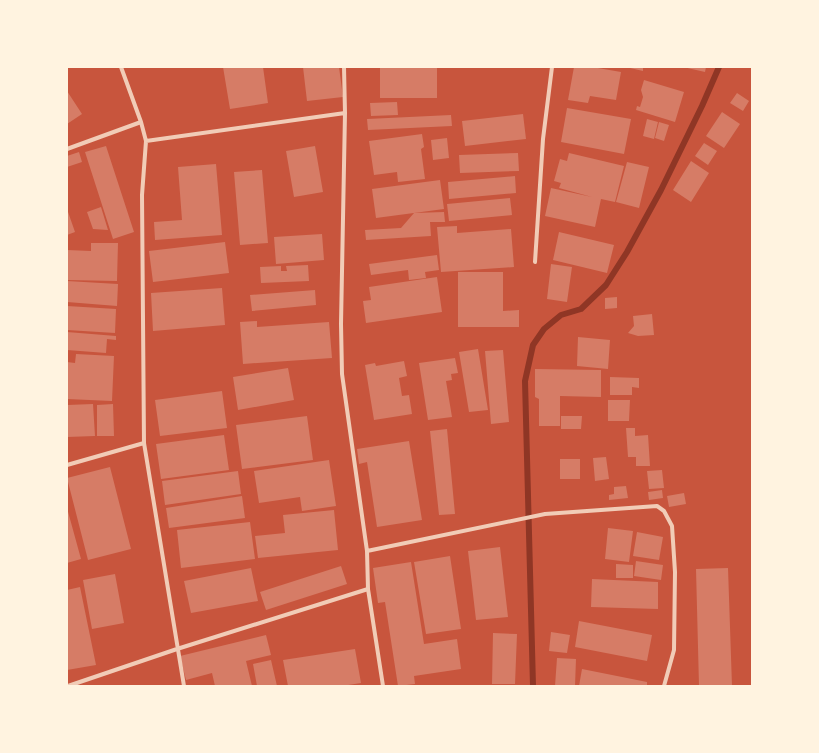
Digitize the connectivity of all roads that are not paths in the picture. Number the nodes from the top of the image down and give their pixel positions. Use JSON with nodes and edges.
{"nodes":[{"id":1,"x":122,"y":67,"type":"edge"},
{"id":2,"x":344,"y":67,"type":"edge"},
{"id":3,"x":552,"y":67,"type":"edge"},
{"id":4,"x":345,"y":113,"type":"junction"},
{"id":5,"x":141,"y":122,"type":"junction"},
{"id":6,"x":146,"y":141,"type":"junction"},
{"id":7,"x":67,"y":149,"type":"edge"},
{"id":8,"x":535,"y":262,"type":"dead end"},
{"id":9,"x":144,"y":443,"type":"junction"},
{"id":10,"x":67,"y":465,"type":"edge"},
{"id":11,"x":367,"y":551,"type":"junction"},
{"id":12,"x":368,"y":589,"type":"junction"},
{"id":13,"x":177,"y":649,"type":"junction"},
{"id":14,"x":68,"y":686,"type":"edge"},
{"id":15,"x":184,"y":686,"type":"edge"},
{"id":16,"x":384,"y":686,"type":"edge"},
{"id":17,"x":664,"y":686,"type":"edge"}],
"edges":[{"from":1,"to":5,"type":"street"},
{"from":2,"to":4,"type":"street"},
{"from":3,"to":8,"type":"street"},
{"from":4,"to":6,"type":"street"},
{"from":4,"to":11,"type":"street"},
{"from":5,"to":6,"type":"street"},
{"from":5,"to":7,"type":"street"},
{"from":6,"to":9,"type":"street"},
{"from":9,"to":10,"type":"street"},
{"from":9,"to":13,"type":"street"},
{"from":11,"to":12,"type":"street"},
{"from":11,"to":17,"type":"street"},
{"from":12,"to":13,"type":"street"},
{"from":12,"to":16,"type":"street"},
{"from":13,"to":14,"type":"street"},
{"from":13,"to":15,"type":"street"}]}
